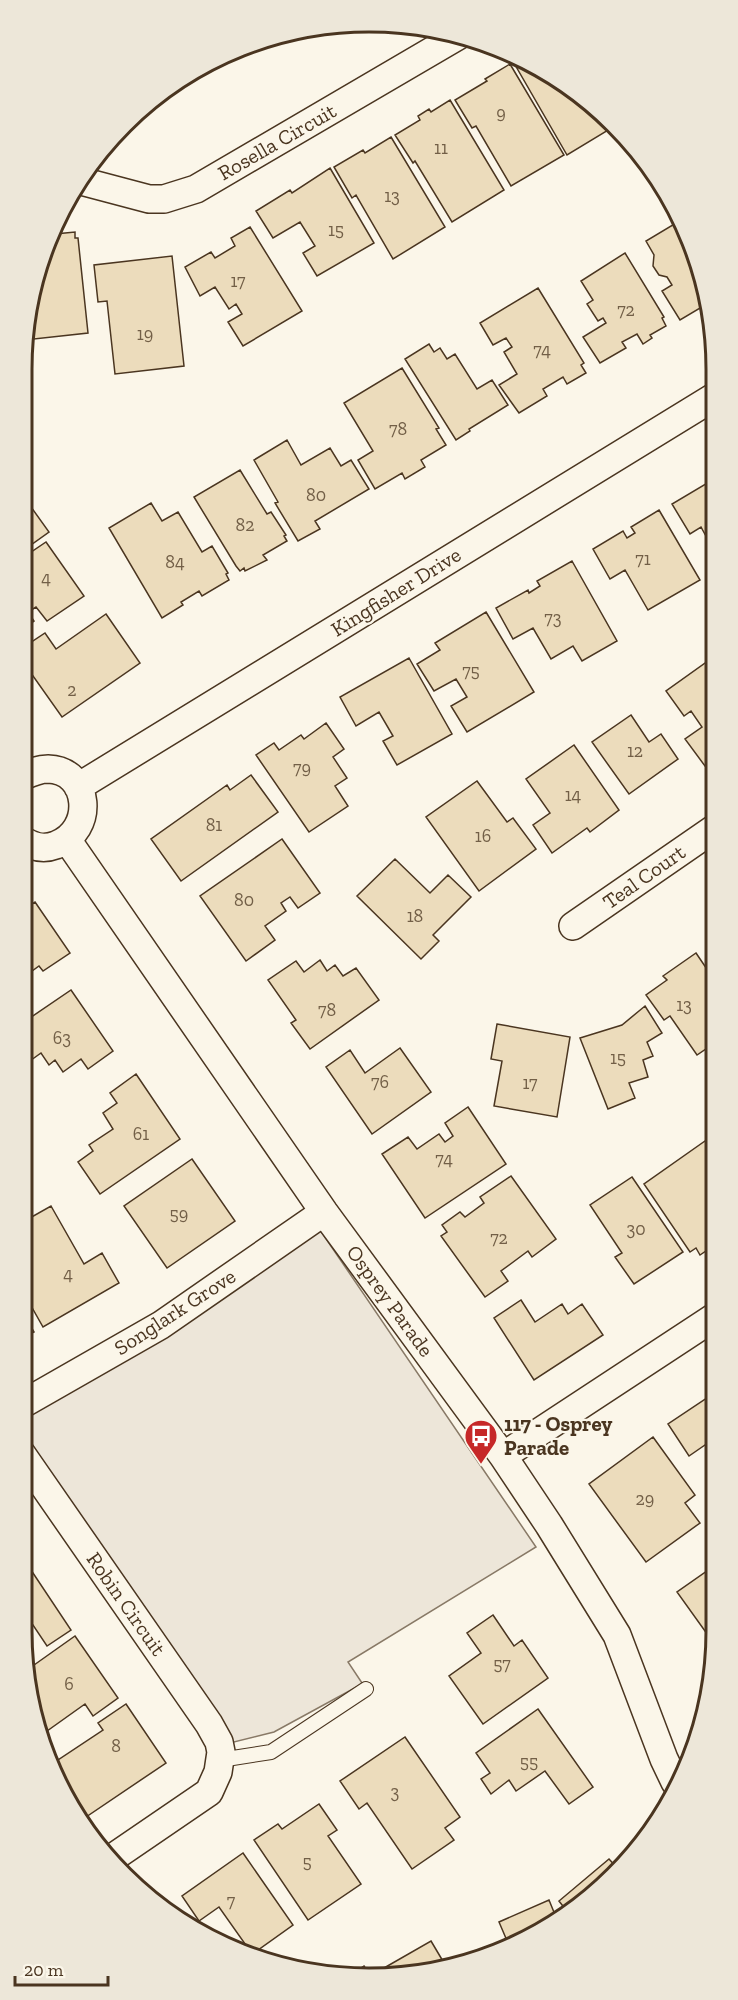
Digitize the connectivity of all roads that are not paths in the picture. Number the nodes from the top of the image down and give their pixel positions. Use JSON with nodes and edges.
{"nodes":[{"id":1,"x":449,"y":41,"type":"edge"},
{"id":2,"x":87,"y":183,"type":"edge"},
{"id":3,"x":706,"y":402,"type":"edge"},
{"id":4,"x":32,"y":773,"type":"edge"},
{"id":5,"x":78,"y":787,"type":"junction"},
{"id":6,"x":706,"y":834,"type":"edge"},
{"id":7,"x":68,"y":841,"type":"junction"},
{"id":8,"x":32,"y":845,"type":"edge"},
{"id":9,"x":573,"y":926,"type":"dead end"},
{"id":10,"x":324,"y":1212,"type":"junction"},
{"id":11,"x":706,"y":1323,"type":"edge"},
{"id":12,"x":32,"y":1399,"type":"edge"},
{"id":13,"x":503,"y":1456,"type":"junction"},
{"id":14,"x":32,"y":1469,"type":"edge"},
{"id":15,"x":366,"y":1689,"type":"dead end"},
{"id":16,"x":220,"y":1760,"type":"junction"},
{"id":17,"x":673,"y":1778,"type":"edge"},
{"id":18,"x":116,"y":1855,"type":"edge"}],
"edges":[{"from":1,"to":2,"type":"street","name":"Rosella Circuit"},
{"from":3,"to":5,"type":"street","name":"Kingfisher Drive"},
{"from":4,"to":5,"type":"street"},
{"from":5,"to":7,"type":"street"},
{"from":6,"to":9,"type":"street","name":"Teal Court"},
{"from":7,"to":8,"type":"street"},
{"from":7,"to":10,"type":"street","name":"Osprey Parade"},
{"from":10,"to":12,"type":"street","name":"Songlark Grove"},
{"from":10,"to":13,"type":"street","name":"Osprey Parade"},
{"from":11,"to":13,"type":"street"},
{"from":13,"to":17,"type":"street","name":"Osprey Parade"},
{"from":14,"to":16,"type":"street","name":"Robin Circuit"},
{"from":15,"to":16,"type":"lane"},
{"from":16,"to":18,"type":"street"}]}
